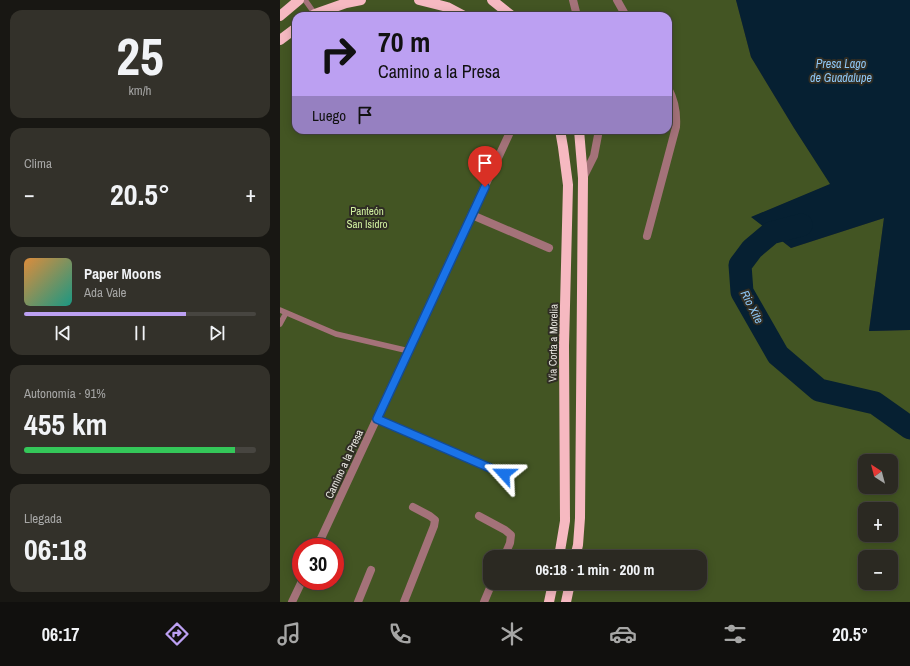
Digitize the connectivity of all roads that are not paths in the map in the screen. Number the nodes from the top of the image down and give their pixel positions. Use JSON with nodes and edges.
{"nodes":[{"id":1,"x":299,"y":0,"type":"edge"},
{"id":2,"x":305,"y":0,"type":"edge"},
{"id":3,"x":361,"y":0,"type":"edge"},
{"id":4,"x":419,"y":0,"type":"edge"},
{"id":5,"x":492,"y":0,"type":"edge"},
{"id":6,"x":573,"y":0,"type":"edge"},
{"id":7,"x":617,"y":0,"type":"edge"},
{"id":8,"x":311,"y":12,"type":"edge"},
{"id":9,"x":321,"y":12,"type":"edge"},
{"id":10,"x":456,"y":12,"type":"edge"},
{"id":11,"x":507,"y":12,"type":"edge"},
{"id":12,"x":576,"y":12,"type":"edge"},
{"id":13,"x":624,"y":12,"type":"edge"},
{"id":14,"x":280,"y":16,"type":"edge"},
{"id":15,"x":292,"y":31,"type":"edge"},
{"id":16,"x":280,"y":40,"type":"edge"},
{"id":17,"x":672,"y":97,"type":"edge"},
{"id":18,"x":509,"y":134,"type":"edge"},
{"id":19,"x":561,"y":134,"type":"edge"},
{"id":20,"x":579,"y":134,"type":"edge"},
{"id":21,"x":598,"y":134,"type":"edge"},
{"id":22,"x":584,"y":178,"type":"junction"},
{"id":23,"x":472,"y":215,"type":"junction"},
{"id":24,"x":647,"y":236,"type":"dead end"},
{"id":25,"x":549,"y":248,"type":"dead end"},
{"id":26,"x":283,"y":311,"type":"edge"},
{"id":27,"x":280,"y":324,"type":"edge"},
{"id":28,"x":409,"y":351,"type":"junction"},
{"id":29,"x":377,"y":419,"type":"junction"},
{"id":30,"x":504,"y":474,"type":"dead end"},
{"id":31,"x":413,"y":507,"type":"dead end"},
{"id":32,"x":479,"y":516,"type":"dead end"},
{"id":33,"x":321,"y":538,"type":"edge"},
{"id":34,"x":507,"y":550,"type":"edge"},
{"id":35,"x":560,"y":550,"type":"edge"},
{"id":36,"x":576,"y":550,"type":"edge"},
{"id":37,"x":371,"y":570,"type":"dead end"},
{"id":38,"x":298,"y":590,"type":"edge"},
{"id":39,"x":489,"y":590,"type":"edge"},
{"id":40,"x":552,"y":590,"type":"edge"},
{"id":41,"x":569,"y":590,"type":"edge"},
{"id":42,"x":292,"y":602,"type":"edge"},
{"id":43,"x":358,"y":602,"type":"edge"},
{"id":44,"x":404,"y":602,"type":"edge"},
{"id":45,"x":484,"y":602,"type":"edge"},
{"id":46,"x":549,"y":602,"type":"edge"},
{"id":47,"x":566,"y":602,"type":"edge"}],
"edges":[{"from":1,"to":14,"type":"main road"},
{"from":2,"to":8,"type":"lane"},
{"from":3,"to":9,"type":"main road"},
{"from":4,"to":10,"type":"main road"},
{"from":5,"to":11,"type":"main road"},
{"from":6,"to":12,"type":"street"},
{"from":7,"to":13,"type":"street"},
{"from":15,"to":16,"type":"main road"},
{"from":17,"to":24,"type":"street"},
{"from":18,"to":23,"type":"street","name":"Camino a la Presa"},
{"from":19,"to":35,"type":"main road","name":"Via Corta a Morelia"},
{"from":20,"to":22,"type":"main road"},
{"from":21,"to":22,"type":"street"},
{"from":22,"to":36,"type":"main road"},
{"from":23,"to":25,"type":"street"},
{"from":23,"to":28,"type":"street","name":"Camino a la Presa"},
{"from":26,"to":27,"type":"lane"},
{"from":26,"to":28,"type":"lane"},
{"from":28,"to":29,"type":"street","name":"Camino a la Presa"},
{"from":29,"to":30,"type":"street"},
{"from":29,"to":33,"type":"street","name":"Camino a la Presa"},
{"from":31,"to":44,"type":"street"},
{"from":32,"to":34,"type":"street"},
{"from":37,"to":43,"type":"street"},
{"from":38,"to":42,"type":"street"},
{"from":39,"to":45,"type":"street"},
{"from":40,"to":46,"type":"main road"},
{"from":41,"to":47,"type":"main road"}]}
